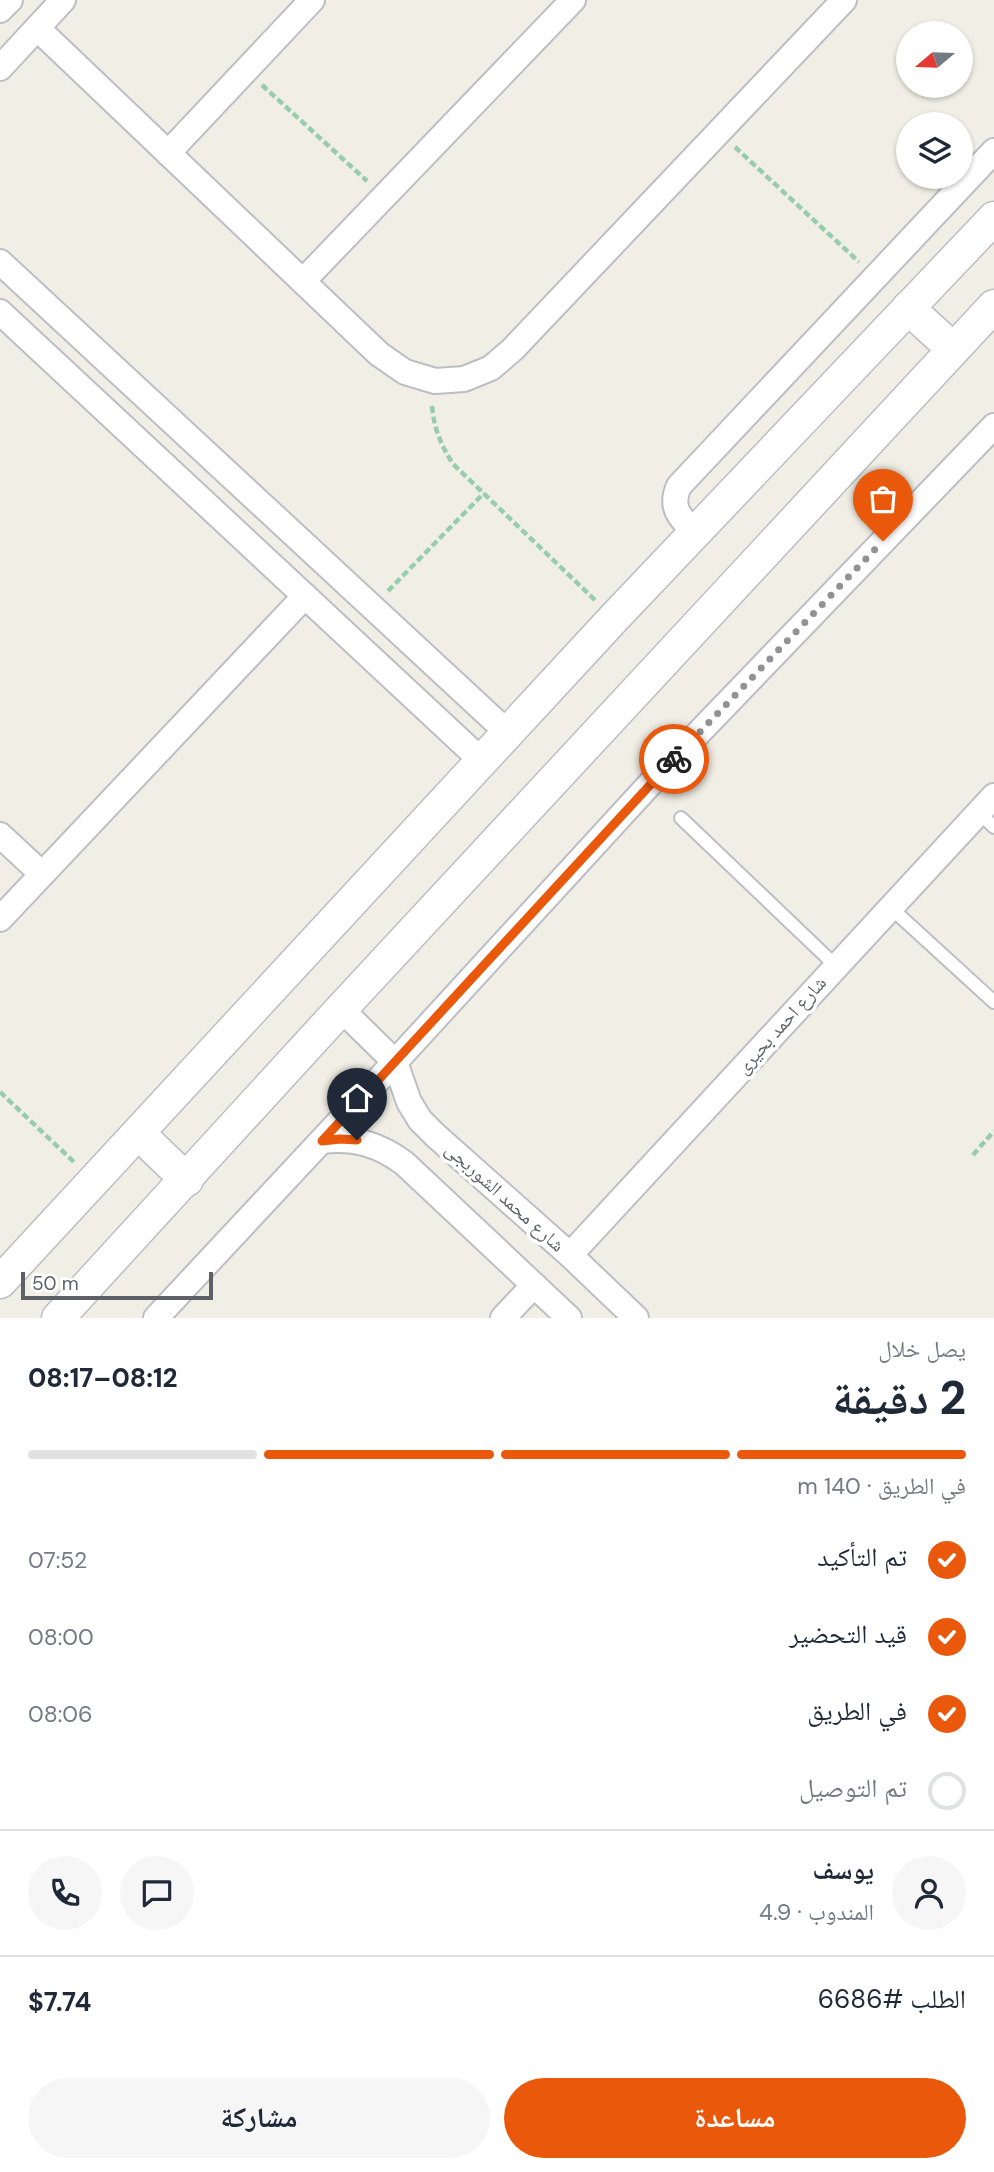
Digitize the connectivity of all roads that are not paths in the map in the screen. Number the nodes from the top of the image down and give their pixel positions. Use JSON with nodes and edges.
{"nodes":[{"id":1,"x":10,"y":0,"type":"edge"},
{"id":2,"x":63,"y":0,"type":"edge"},
{"id":3,"x":312,"y":0,"type":"edge"},
{"id":4,"x":573,"y":0,"type":"edge"},
{"id":5,"x":844,"y":0,"type":"edge"},
{"id":6,"x":0,"y":10,"type":"edge"},
{"id":7,"x":37,"y":28,"type":"junction"},
{"id":8,"x":0,"y":68,"type":"edge"},
{"id":9,"x":994,"y":150,"type":"edge"},
{"id":10,"x":168,"y":153,"type":"junction"},
{"id":11,"x":994,"y":218,"type":"edge"},
{"id":12,"x":0,"y":262,"type":"edge"},
{"id":13,"x":303,"y":281,"type":"junction"},
{"id":14,"x":994,"y":306,"type":"edge"},
{"id":15,"x":908,"y":308,"type":"junction"},
{"id":16,"x":0,"y":312,"type":"edge"},
{"id":17,"x":953,"y":348,"type":"junction"},
{"id":18,"x":994,"y":426,"type":"edge"},
{"id":19,"x":695,"y":533,"type":"junction"},
{"id":20,"x":305,"y":596,"type":"junction"},
{"id":21,"x":508,"y":733,"type":"junction"},
{"id":22,"x":482,"y":761,"type":"junction"},
{"id":23,"x":989,"y":812,"type":"edge"},
{"id":24,"x":681,"y":818,"type":"dead end"},
{"id":25,"x":0,"y":835,"type":"edge"},
{"id":26,"x":42,"y":874,"type":"junction"},
{"id":27,"x":890,"y":907,"type":"junction"},
{"id":28,"x":0,"y":919,"type":"edge"},
{"id":29,"x":836,"y":966,"type":"junction"},
{"id":30,"x":994,"y":1002,"type":"edge"},
{"id":31,"x":341,"y":1009,"type":"junction"},
{"id":32,"x":395,"y":1062,"type":"junction"},
{"id":33,"x":138,"y":1133,"type":"junction"},
{"id":34,"x":322,"y":1141,"type":"junction"},
{"id":35,"x":187,"y":1180,"type":"junction"},
{"id":36,"x":570,"y":1255,"type":"junction"},
{"id":37,"x":0,"y":1282,"type":"edge"},
{"id":38,"x":534,"y":1285,"type":"junction"},
{"id":39,"x":58,"y":1318,"type":"edge"},
{"id":40,"x":156,"y":1318,"type":"edge"},
{"id":41,"x":503,"y":1318,"type":"edge"},
{"id":42,"x":569,"y":1318,"type":"edge"},
{"id":43,"x":636,"y":1318,"type":"edge"}],
"edges":[{"from":1,"to":6,"type":"street"},
{"from":2,"to":7,"type":"street"},
{"from":3,"to":10,"type":"street"},
{"from":4,"to":13,"type":"street"},
{"from":5,"to":13,"type":"street"},
{"from":7,"to":8,"type":"street"},
{"from":7,"to":10,"type":"street"},
{"from":9,"to":19,"type":"street"},
{"from":10,"to":13,"type":"street"},
{"from":11,"to":15,"type":"street"},
{"from":12,"to":21,"type":"street"},
{"from":14,"to":17,"type":"street"},
{"from":15,"to":17,"type":"street"},
{"from":15,"to":19,"type":"street"},
{"from":16,"to":20,"type":"street"},
{"from":17,"to":31,"type":"street"},
{"from":18,"to":32,"type":"street"},
{"from":19,"to":21,"type":"street"},
{"from":20,"to":22,"type":"street"},
{"from":20,"to":26,"type":"street"},
{"from":21,"to":22,"type":"street"},
{"from":22,"to":33,"type":"street"},
{"from":23,"to":27,"type":"street","name":"شارع احمد بحيرى"},
{"from":24,"to":29,"type":"lane"},
{"from":25,"to":26,"type":"street"},
{"from":26,"to":28,"type":"street"},
{"from":27,"to":29,"type":"street","name":"شارع احمد بحيرى"},
{"from":27,"to":30,"type":"lane"},
{"from":29,"to":36,"type":"street","name":"شارع احمد بحيرى"},
{"from":31,"to":32,"type":"street"},
{"from":31,"to":35,"type":"street"},
{"from":32,"to":34,"type":"street"},
{"from":32,"to":36,"type":"street","name":"شارع محمد الشوربجى"},
{"from":33,"to":35,"type":"street"},
{"from":33,"to":37,"type":"street"},
{"from":34,"to":38,"type":"street"},
{"from":34,"to":40,"type":"street"},
{"from":35,"to":39,"type":"street"},
{"from":36,"to":43,"type":"street","name":"شارع محمد الشوربجى"},
{"from":38,"to":41,"type":"street"},
{"from":38,"to":42,"type":"street"}]}
